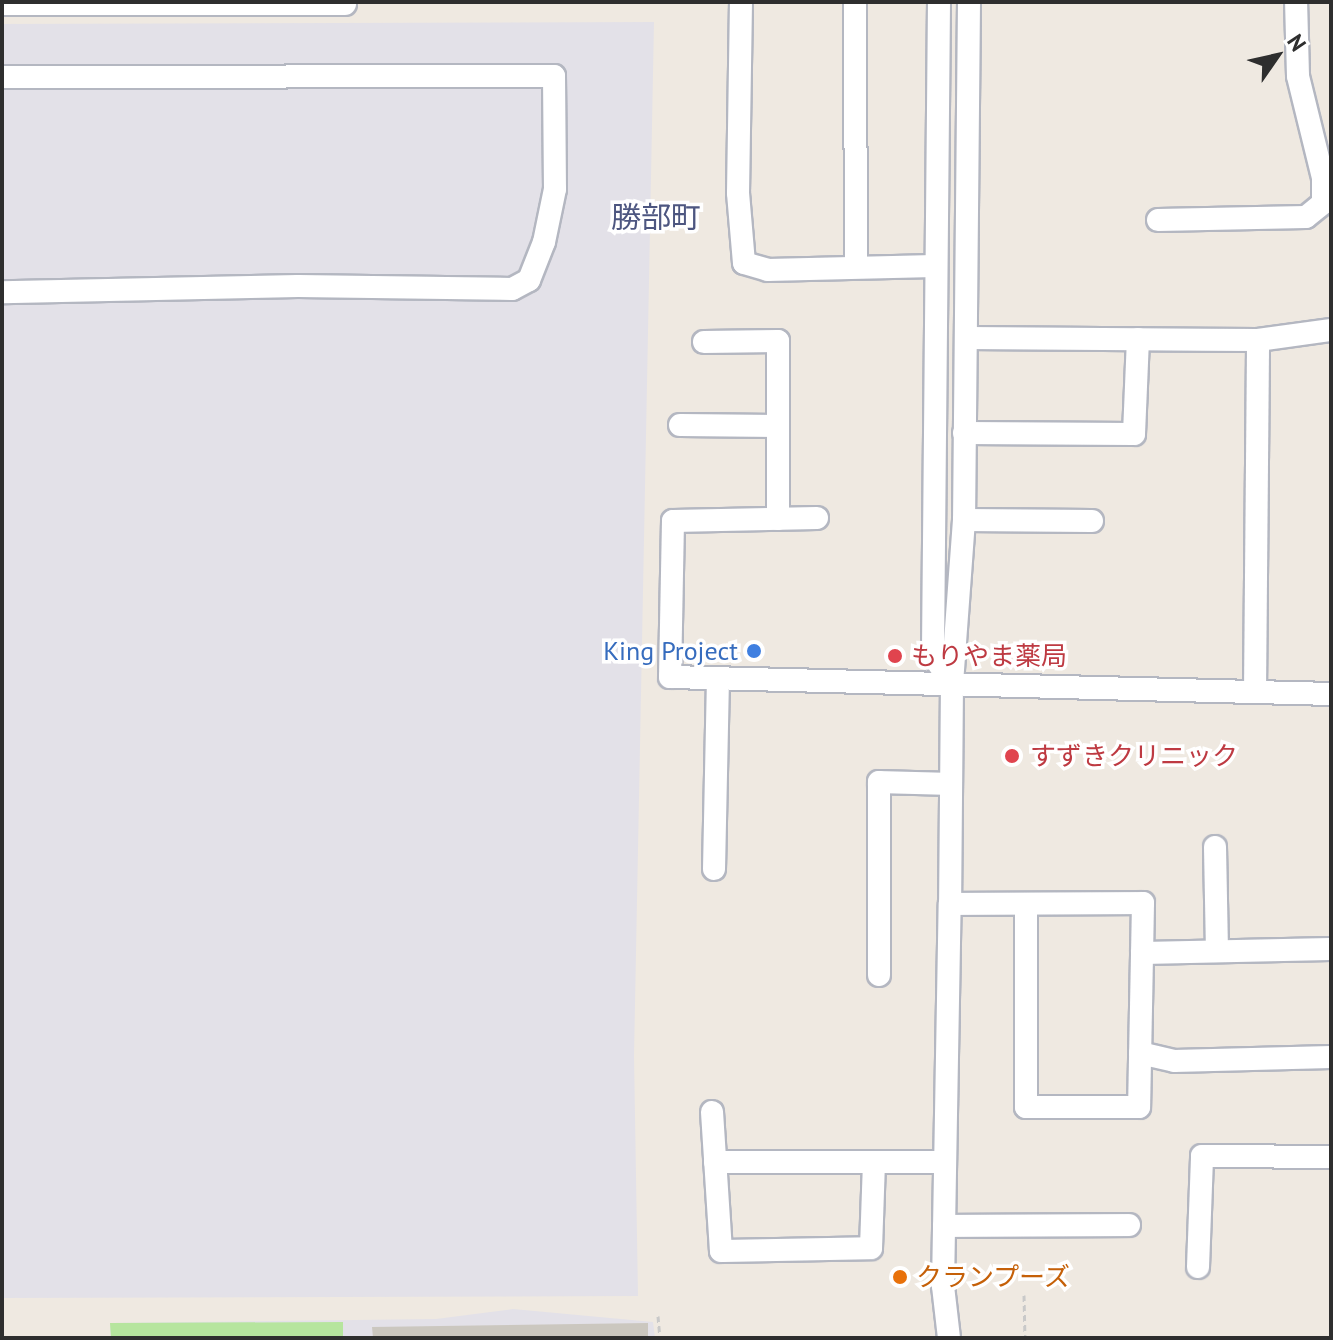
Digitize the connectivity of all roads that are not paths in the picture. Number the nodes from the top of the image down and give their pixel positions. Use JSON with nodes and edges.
{"nodes":[{"id":1,"x":741,"y":2,"type":"edge"},
{"id":2,"x":855,"y":2,"type":"edge"},
{"id":3,"x":939,"y":2,"type":"edge"},
{"id":4,"x":969,"y":2,"type":"edge"},
{"id":5,"x":1296,"y":2,"type":"edge"},
{"id":6,"x":35,"y":3,"type":"edge"},
{"id":7,"x":2,"y":4,"type":"edge"},
{"id":8,"x":345,"y":4,"type":"dead end"},
{"id":9,"x":2,"y":77,"type":"edge"},
{"id":10,"x":1158,"y":220,"type":"dead end"},
{"id":11,"x":934,"y":266,"type":"junction"},
{"id":12,"x":856,"y":267,"type":"junction"},
{"id":13,"x":2,"y":292,"type":"edge"},
{"id":14,"x":934,"y":321,"type":"junction"},
{"id":15,"x":967,"y":330,"type":"junction"},
{"id":16,"x":1331,"y":330,"type":"edge"},
{"id":17,"x":1138,"y":339,"type":"junction"},
{"id":18,"x":1258,"y":340,"type":"junction"},
{"id":19,"x":704,"y":342,"type":"dead end"},
{"id":20,"x":680,"y":425,"type":"dead end"},
{"id":21,"x":778,"y":426,"type":"junction"},
{"id":22,"x":964,"y":433,"type":"junction"},
{"id":23,"x":817,"y":518,"type":"dead end"},
{"id":24,"x":778,"y":519,"type":"junction"},
{"id":25,"x":964,"y":520,"type":"junction"},
{"id":26,"x":1092,"y":521,"type":"dead end"},
{"id":27,"x":718,"y":678,"type":"junction"},
{"id":28,"x":952,"y":683,"type":"junction"},
{"id":29,"x":1255,"y":692,"type":"junction"},
{"id":30,"x":1331,"y":694,"type":"edge"},
{"id":31,"x":951,"y":784,"type":"junction"},
{"id":32,"x":1215,"y":847,"type":"dead end"},
{"id":33,"x":714,"y":869,"type":"dead end"},
{"id":34,"x":950,"y":904,"type":"junction"},
{"id":35,"x":1026,"y":905,"type":"junction"},
{"id":36,"x":1331,"y":949,"type":"edge"},
{"id":37,"x":1217,"y":951,"type":"junction"},
{"id":38,"x":1142,"y":953,"type":"junction"},
{"id":39,"x":879,"y":975,"type":"dead end"},
{"id":40,"x":1140,"y":1053,"type":"junction"},
{"id":41,"x":1331,"y":1057,"type":"edge"},
{"id":42,"x":712,"y":1112,"type":"dead end"},
{"id":43,"x":1331,"y":1157,"type":"edge"},
{"id":44,"x":715,"y":1162,"type":"junction"},
{"id":45,"x":874,"y":1162,"type":"junction"},
{"id":46,"x":945,"y":1162,"type":"junction"},
{"id":47,"x":1129,"y":1225,"type":"dead end"},
{"id":48,"x":944,"y":1226,"type":"junction"},
{"id":49,"x":1198,"y":1267,"type":"dead end"},
{"id":50,"x":949,"y":1338,"type":"edge"}],
"edges":[{"from":1,"to":12,"type":"street"},
{"from":2,"to":12,"type":"street"},
{"from":3,"to":11,"type":"street"},
{"from":4,"to":15,"type":"street"},
{"from":5,"to":10,"type":"street"},
{"from":6,"to":7,"type":"street"},
{"from":6,"to":8,"type":"street"},
{"from":9,"to":13,"type":"street"},
{"from":11,"to":12,"type":"street"},
{"from":11,"to":14,"type":"street"},
{"from":14,"to":15,"type":"street"},
{"from":14,"to":28,"type":"street"},
{"from":15,"to":17,"type":"street"},
{"from":15,"to":22,"type":"street"},
{"from":16,"to":18,"type":"street"},
{"from":17,"to":18,"type":"street"},
{"from":17,"to":22,"type":"street"},
{"from":18,"to":29,"type":"street"},
{"from":19,"to":21,"type":"street"},
{"from":20,"to":21,"type":"street"},
{"from":21,"to":24,"type":"street"},
{"from":22,"to":25,"type":"street"},
{"from":23,"to":24,"type":"street"},
{"from":24,"to":27,"type":"street"},
{"from":25,"to":26,"type":"street"},
{"from":25,"to":28,"type":"street"},
{"from":27,"to":28,"type":"street"},
{"from":27,"to":33,"type":"street"},
{"from":28,"to":29,"type":"street"},
{"from":28,"to":31,"type":"street"},
{"from":29,"to":30,"type":"street"},
{"from":31,"to":34,"type":"street"},
{"from":31,"to":39,"type":"street"},
{"from":32,"to":37,"type":"street"},
{"from":34,"to":35,"type":"street"},
{"from":34,"to":46,"type":"street"},
{"from":35,"to":38,"type":"street"},
{"from":35,"to":40,"type":"street"},
{"from":36,"to":37,"type":"street"},
{"from":37,"to":38,"type":"street"},
{"from":38,"to":40,"type":"street"},
{"from":40,"to":41,"type":"street"},
{"from":42,"to":44,"type":"street"},
{"from":43,"to":49,"type":"street"},
{"from":44,"to":45,"type":"street"},
{"from":44,"to":45,"type":"street"},
{"from":45,"to":46,"type":"street"},
{"from":46,"to":48,"type":"street"},
{"from":47,"to":48,"type":"street"},
{"from":48,"to":50,"type":"street"}]}
